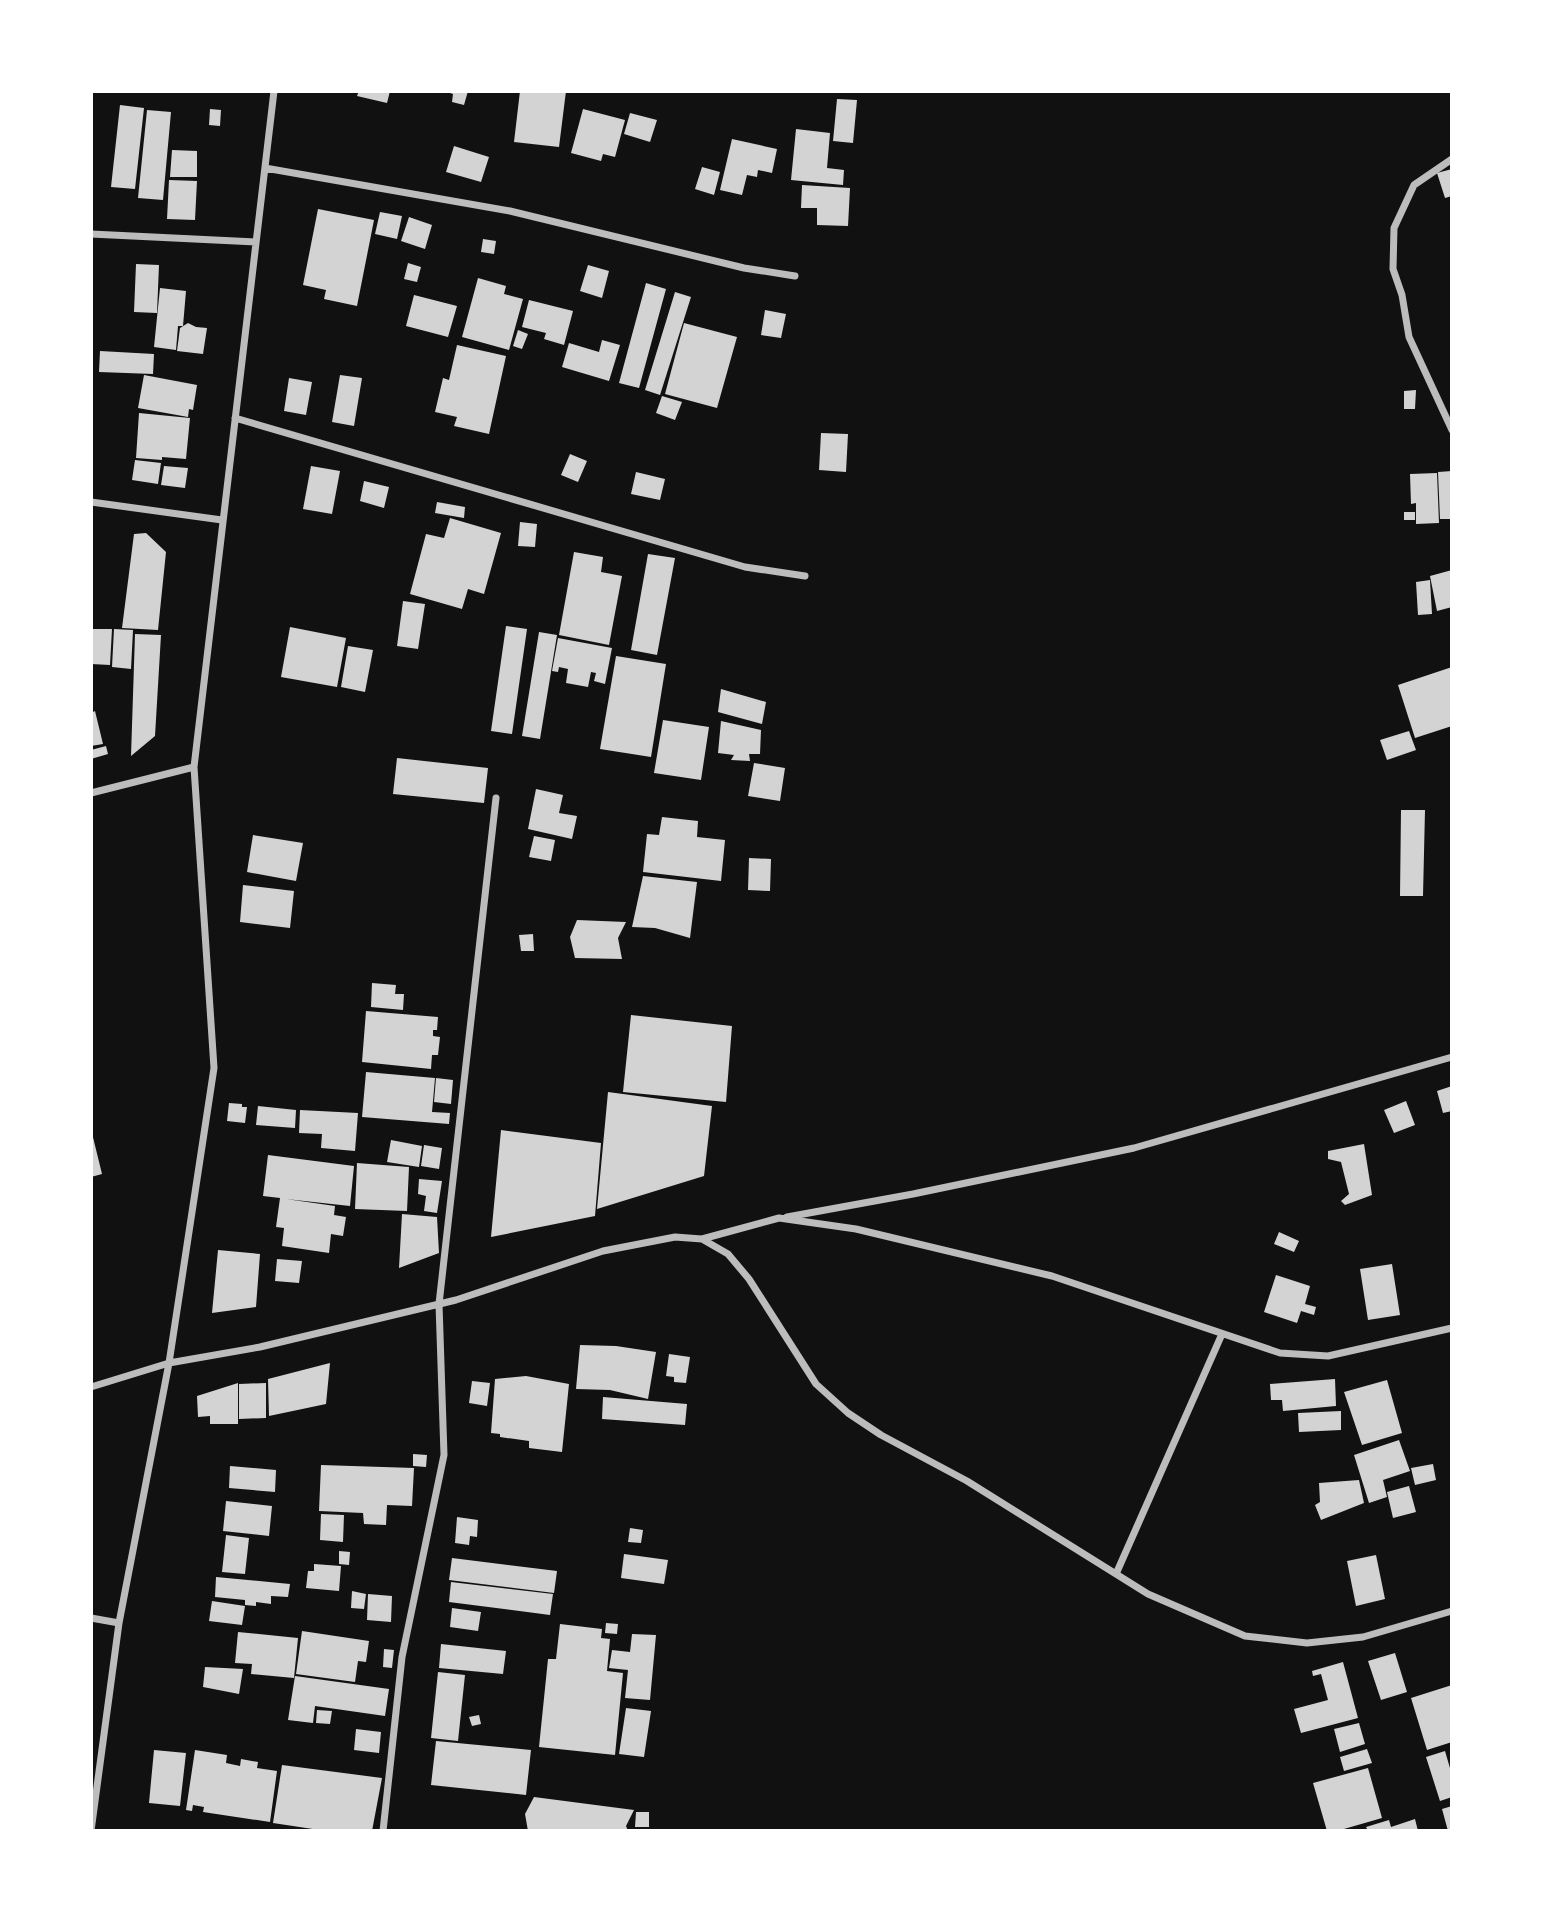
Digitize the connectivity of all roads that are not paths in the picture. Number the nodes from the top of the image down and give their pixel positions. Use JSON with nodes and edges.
{"nodes":[{"id":1,"x":274,"y":91,"type":"edge"},
{"id":2,"x":1452,"y":159,"type":"edge"},
{"id":3,"x":265,"y":168,"type":"junction"},
{"id":4,"x":91,"y":234,"type":"edge"},
{"id":5,"x":256,"y":242,"type":"junction"},
{"id":6,"x":795,"y":276,"type":"dead end"},
{"id":7,"x":235,"y":418,"type":"junction"},
{"id":8,"x":1452,"y":430,"type":"edge"},
{"id":9,"x":91,"y":502,"type":"edge"},
{"id":10,"x":222,"y":520,"type":"junction"},
{"id":11,"x":805,"y":576,"type":"dead end"},
{"id":12,"x":194,"y":767,"type":"junction"},
{"id":13,"x":91,"y":793,"type":"edge"},
{"id":14,"x":496,"y":797,"type":"dead end"},
{"id":15,"x":1452,"y":1056,"type":"edge"},
{"id":16,"x":779,"y":1218,"type":"junction"},
{"id":17,"x":702,"y":1239,"type":"junction"},
{"id":18,"x":439,"y":1304,"type":"junction"},
{"id":19,"x":1452,"y":1328,"type":"edge"},
{"id":20,"x":1222,"y":1334,"type":"junction"},
{"id":21,"x":169,"y":1363,"type":"junction"},
{"id":22,"x":91,"y":1387,"type":"edge"},
{"id":23,"x":1116,"y":1574,"type":"junction"},
{"id":24,"x":1452,"y":1611,"type":"edge"},
{"id":25,"x":91,"y":1618,"type":"edge"},
{"id":26,"x":119,"y":1623,"type":"junction"},
{"id":27,"x":91,"y":1831,"type":"edge"},
{"id":28,"x":383,"y":1831,"type":"edge"}],
"edges":[{"from":1,"to":3,"type":"street"},
{"from":2,"to":8,"type":"street"},
{"from":3,"to":5,"type":"street"},
{"from":3,"to":6,"type":"street"},
{"from":4,"to":5,"type":"street"},
{"from":5,"to":7,"type":"street"},
{"from":7,"to":10,"type":"street"},
{"from":7,"to":11,"type":"street"},
{"from":9,"to":10,"type":"street"},
{"from":10,"to":12,"type":"street"},
{"from":12,"to":13,"type":"street"},
{"from":12,"to":21,"type":"street"},
{"from":14,"to":18,"type":"street"},
{"from":15,"to":16,"type":"street"},
{"from":16,"to":17,"type":"street"},
{"from":16,"to":20,"type":"street"},
{"from":17,"to":18,"type":"street"},
{"from":17,"to":23,"type":"street"},
{"from":18,"to":21,"type":"street"},
{"from":18,"to":28,"type":"street"},
{"from":19,"to":20,"type":"street"},
{"from":20,"to":23,"type":"street"},
{"from":21,"to":22,"type":"street"},
{"from":21,"to":26,"type":"street"},
{"from":23,"to":24,"type":"street"},
{"from":25,"to":26,"type":"street"},
{"from":26,"to":27,"type":"street"}]}
